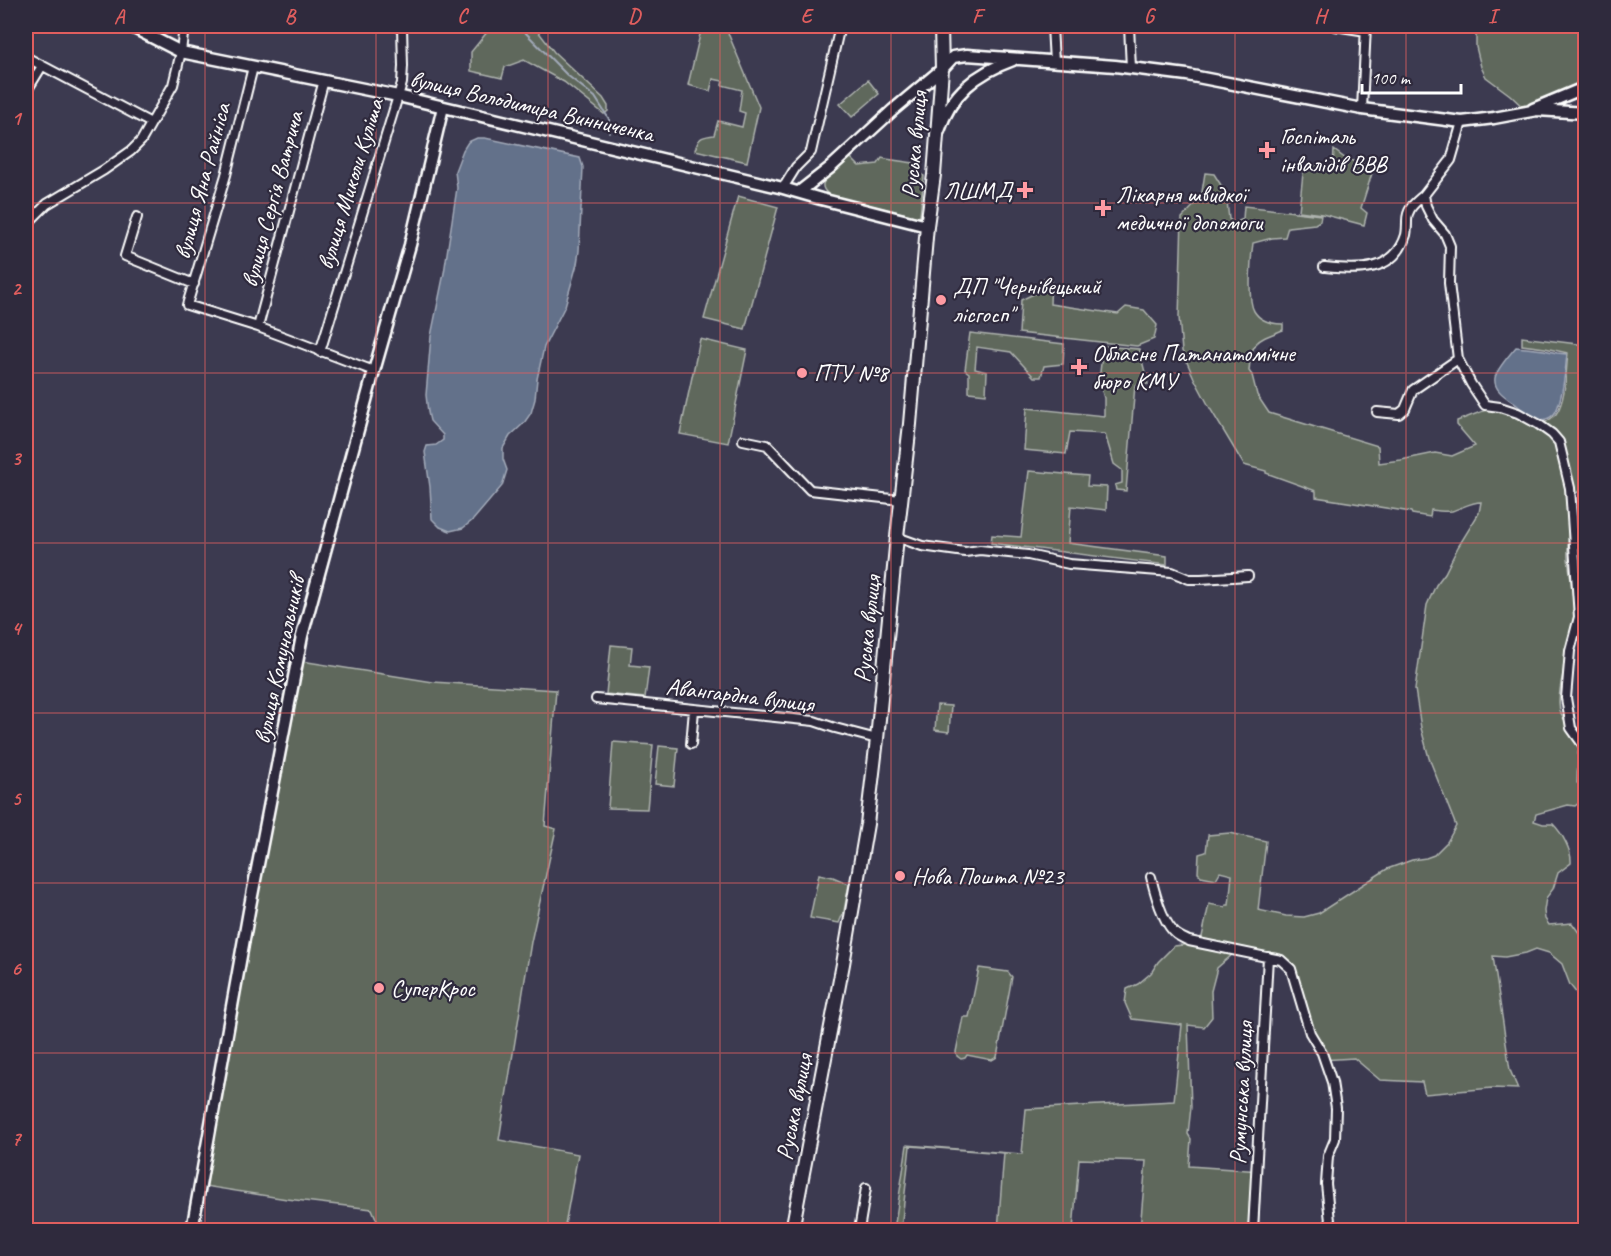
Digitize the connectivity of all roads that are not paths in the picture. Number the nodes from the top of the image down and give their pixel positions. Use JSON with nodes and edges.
{"nodes":[{"id":1,"x":129,"y":26,"type":"edge"},
{"id":2,"x":184,"y":26,"type":"edge"},
{"id":3,"x":402,"y":26,"type":"edge"},
{"id":4,"x":840,"y":26,"type":"edge"},
{"id":5,"x":941,"y":26,"type":"edge"},
{"id":6,"x":1052,"y":26,"type":"edge"},
{"id":7,"x":1129,"y":26,"type":"edge"},
{"id":8,"x":1335,"y":26,"type":"edge"},
{"id":9,"x":1366,"y":28,"type":"edge"},
{"id":10,"x":181,"y":52,"type":"junction"},
{"id":11,"x":26,"y":57,"type":"edge"},
{"id":12,"x":1016,"y":58,"type":"junction"},
{"id":13,"x":1054,"y":62,"type":"junction"},
{"id":14,"x":42,"y":66,"type":"junction"},
{"id":15,"x":253,"y":67,"type":"junction"},
{"id":16,"x":1131,"y":68,"type":"junction"},
{"id":17,"x":942,"y":69,"type":"junction"},
{"id":18,"x":324,"y":80,"type":"junction"},
{"id":19,"x":1586,"y":87,"type":"edge"},
{"id":20,"x":26,"y":92,"type":"edge"},
{"id":21,"x":398,"y":96,"type":"junction"},
{"id":22,"x":443,"y":107,"type":"junction"},
{"id":23,"x":1362,"y":108,"type":"junction"},
{"id":24,"x":1528,"y":111,"type":"junction"},
{"id":25,"x":1586,"y":113,"type":"edge"},
{"id":26,"x":1462,"y":122,"type":"junction"},
{"id":27,"x":151,"y":123,"type":"junction"},
{"id":28,"x":937,"y":139,"type":"junction"},
{"id":29,"x":783,"y":188,"type":"junction"},
{"id":30,"x":799,"y":192,"type":"junction"},
{"id":31,"x":1424,"y":195,"type":"junction"},
{"id":32,"x":137,"y":217,"type":"dead end"},
{"id":33,"x":26,"y":225,"type":"edge"},
{"id":34,"x":927,"y":226,"type":"junction"},
{"id":35,"x":1324,"y":267,"type":"dead end"},
{"id":36,"x":194,"y":284,"type":"junction"},
{"id":37,"x":258,"y":327,"type":"junction"},
{"id":38,"x":320,"y":352,"type":"junction"},
{"id":39,"x":1458,"y":359,"type":"junction"},
{"id":40,"x":374,"y":371,"type":"junction"},
{"id":41,"x":1377,"y":412,"type":"dead end"},
{"id":42,"x":743,"y":440,"type":"dead end"},
{"id":43,"x":902,"y":500,"type":"junction"},
{"id":44,"x":897,"y":537,"type":"junction"},
{"id":45,"x":1248,"y":576,"type":"dead end"},
{"id":46,"x":596,"y":699,"type":"dead end"},
{"id":47,"x":694,"y":710,"type":"junction"},
{"id":48,"x":878,"y":739,"type":"junction"},
{"id":49,"x":691,"y":744,"type":"dead end"},
{"id":50,"x":1586,"y":749,"type":"edge"},
{"id":51,"x":1151,"y":877,"type":"dead end"},
{"id":52,"x":1268,"y":957,"type":"junction"},
{"id":53,"x":866,"y":1188,"type":"dead end"},
{"id":54,"x":192,"y":1230,"type":"edge"},
{"id":55,"x":792,"y":1230,"type":"edge"},
{"id":56,"x":859,"y":1230,"type":"edge"},
{"id":57,"x":1253,"y":1230,"type":"edge"},
{"id":58,"x":1331,"y":1230,"type":"edge"}],
"edges":[{"from":1,"to":10,"type":"main road","name":"вулиця Володимира Винниченка"},
{"from":2,"to":10,"type":"street"},
{"from":3,"to":21,"type":"street","name":"вулиця Миколи Куліша"},
{"from":4,"to":29,"type":"street"},
{"from":5,"to":17,"type":"main road","name":"Руська вулиця"},
{"from":6,"to":13,"type":"street"},
{"from":7,"to":16,"type":"street"},
{"from":8,"to":9,"type":"street"},
{"from":9,"to":23,"type":"street"},
{"from":10,"to":15,"type":"main road","name":"вулиця Володимира Винниченка"},
{"from":10,"to":27,"type":"street"},
{"from":11,"to":14,"type":"street"},
{"from":12,"to":13,"type":"main road"},
{"from":12,"to":17,"type":"main road"},
{"from":12,"to":28,"type":"main road"},
{"from":13,"to":16,"type":"main road"},
{"from":14,"to":20,"type":"street"},
{"from":14,"to":27,"type":"street"},
{"from":15,"to":18,"type":"main road","name":"вулиця Володимира Винниченка"},
{"from":15,"to":36,"type":"street","name":"вулиця Яна Райніса"},
{"from":16,"to":23,"type":"main road"},
{"from":17,"to":28,"type":"main road","name":"Руська вулиця"},
{"from":17,"to":30,"type":"main road"},
{"from":18,"to":21,"type":"main road","name":"вулиця Володимира Винниченка"},
{"from":18,"to":37,"type":"street","name":"вулиця Сергія Ватрича"},
{"from":19,"to":24,"type":"main road"},
{"from":21,"to":22,"type":"main road","name":"вулиця Володимира Винниченка"},
{"from":21,"to":38,"type":"street","name":"вулиця Миколи Куліша"},
{"from":22,"to":29,"type":"main road","name":"вулиця Володимира Винниченка"},
{"from":22,"to":40,"type":"main road","name":"вулиця Комунальників"},
{"from":23,"to":26,"type":"main road"},
{"from":24,"to":25,"type":"main road"},
{"from":24,"to":26,"type":"main road"},
{"from":26,"to":31,"type":"street"},
{"from":27,"to":33,"type":"street"},
{"from":28,"to":34,"type":"main road","name":"Руська вулиця"},
{"from":29,"to":30,"type":"main road","name":"вулиця Володимира Винниченка"},
{"from":30,"to":34,"type":"main road","name":"вулиця Володимира Винниченка"},
{"from":31,"to":35,"type":"street"},
{"from":31,"to":39,"type":"street"},
{"from":32,"to":36,"type":"street"},
{"from":34,"to":43,"type":"main road","name":"Руська вулиця"},
{"from":36,"to":37,"type":"street","name":"вулиця Яна Райніса"},
{"from":37,"to":38,"type":"street"},
{"from":38,"to":40,"type":"street"},
{"from":39,"to":41,"type":"street"},
{"from":39,"to":50,"type":"street"},
{"from":40,"to":54,"type":"main road","name":"вулиця Комунальників"},
{"from":42,"to":43,"type":"street"},
{"from":43,"to":44,"type":"main road","name":"Руська вулиця"},
{"from":44,"to":45,"type":"street"},
{"from":44,"to":48,"type":"main road","name":"Руська вулиця"},
{"from":46,"to":47,"type":"street","name":"Авангардна вулиця"},
{"from":47,"to":48,"type":"street","name":"Авангардна вулиця"},
{"from":47,"to":49,"type":"street"},
{"from":48,"to":55,"type":"main road","name":"Руська вулиця"},
{"from":51,"to":52,"type":"street"},
{"from":52,"to":57,"type":"street","name":"Румунська вулиця"},
{"from":52,"to":58,"type":"street"},
{"from":53,"to":56,"type":"street"}]}
